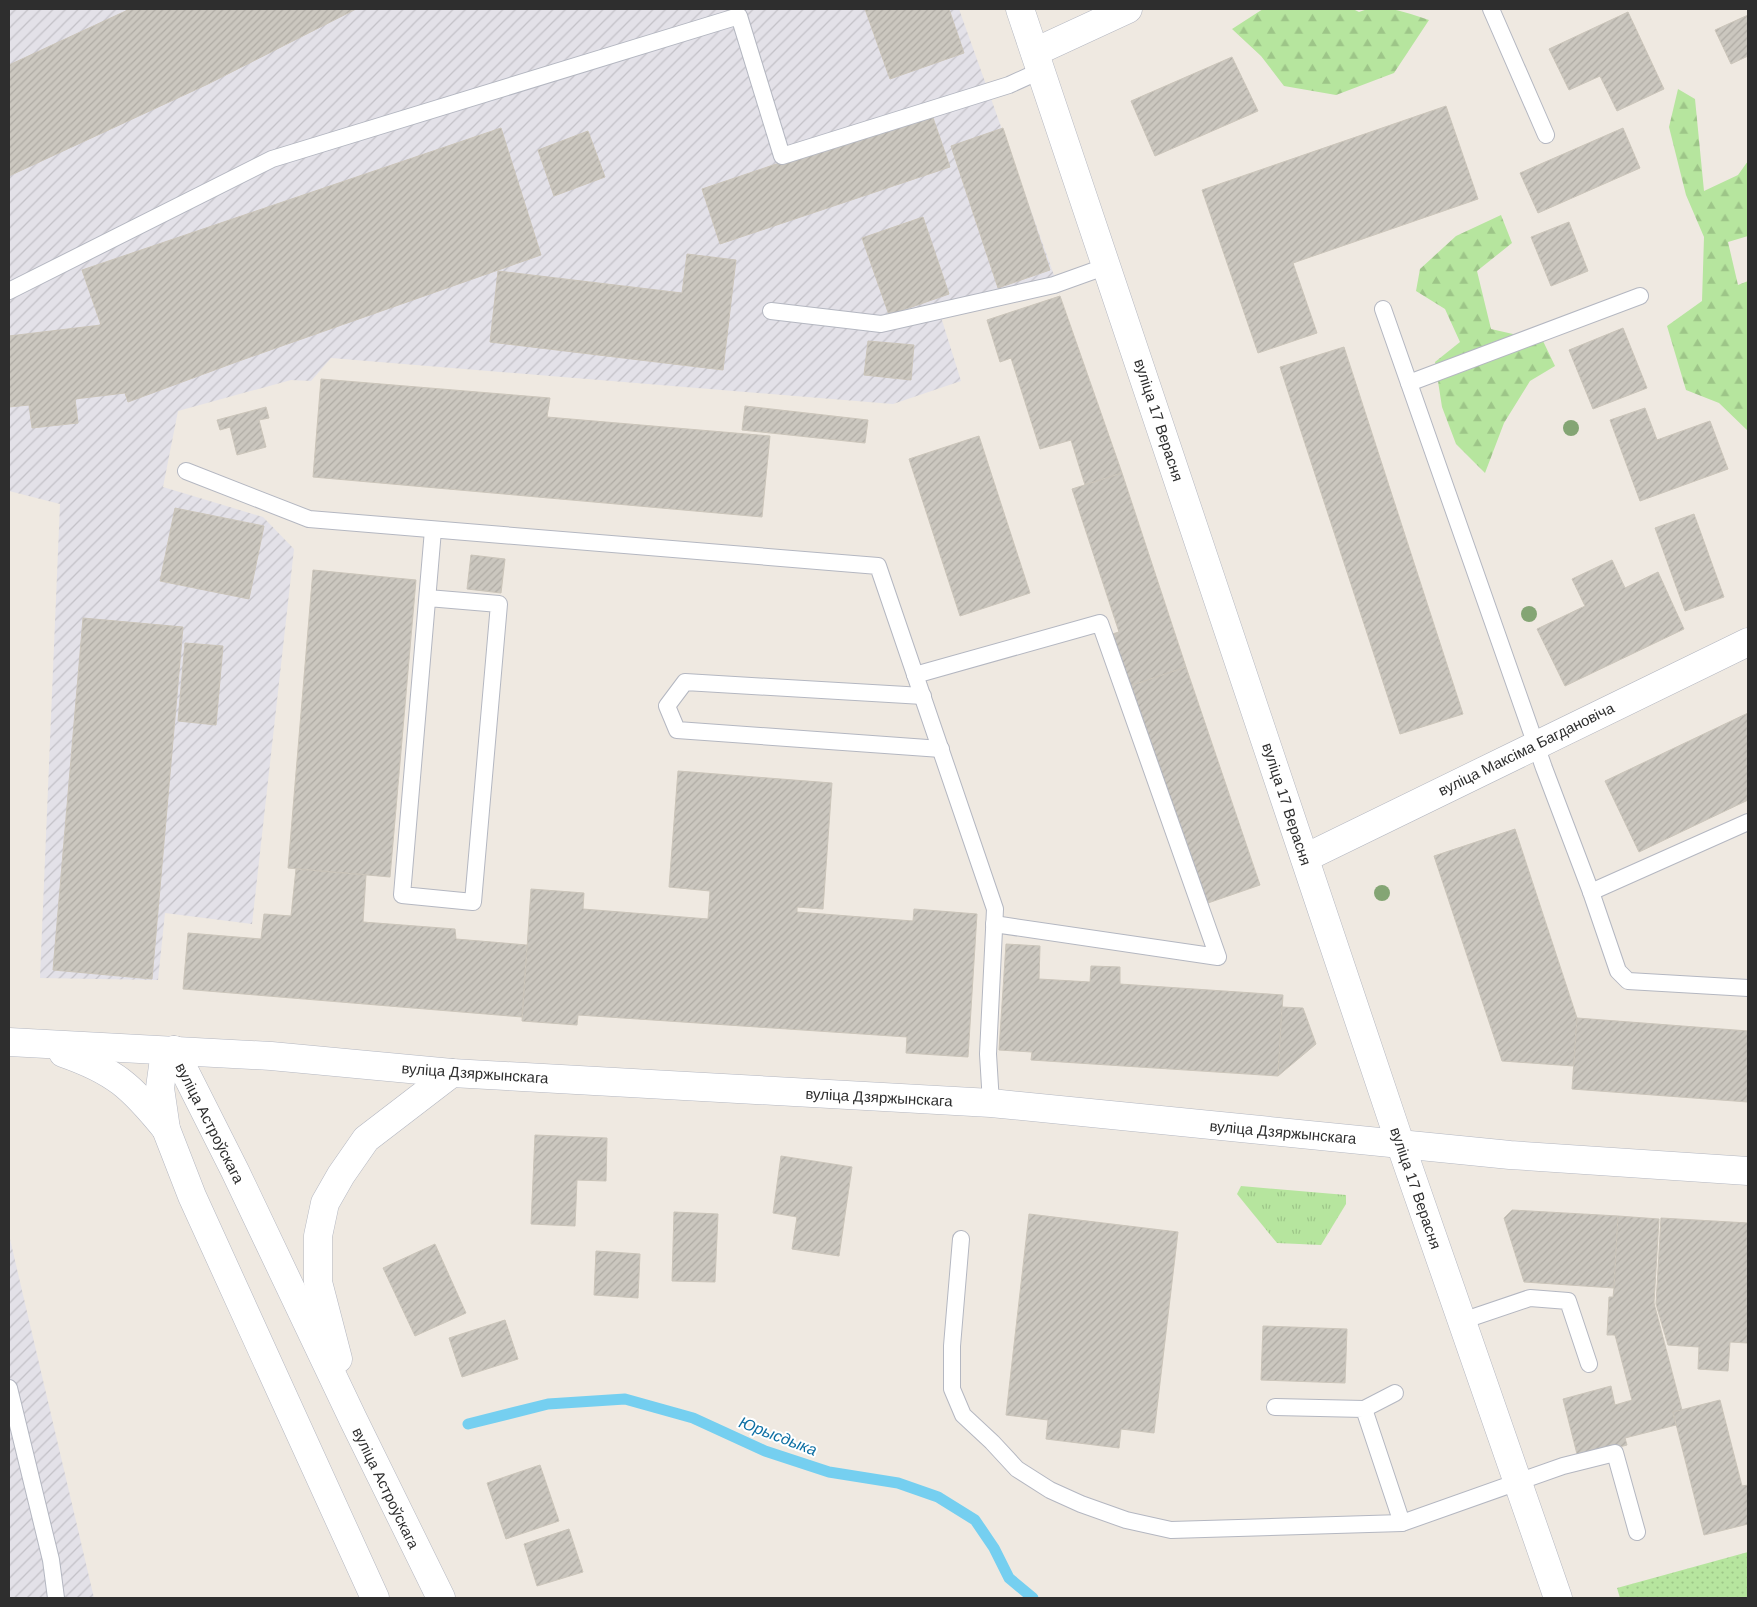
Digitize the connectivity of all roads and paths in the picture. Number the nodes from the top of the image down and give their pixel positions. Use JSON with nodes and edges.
{"nodes":[{"id":1,"x":1020,"y":9,"type":"edge"},
{"id":2,"x":1128,"y":9,"type":"edge"},
{"id":3,"x":1491,"y":9,"type":"edge"},
{"id":4,"x":1038,"y":61,"type":"junction"},
{"id":5,"x":1546,"y":135,"type":"dead end"},
{"id":6,"x":1107,"y":266,"type":"junction"},
{"id":7,"x":9,"y":291,"type":"edge"},
{"id":8,"x":1640,"y":296,"type":"dead end"},
{"id":9,"x":1383,"y":308,"type":"dead end"},
{"id":10,"x":771,"y":311,"type":"dead end"},
{"id":11,"x":1409,"y":383,"type":"junction"},
{"id":12,"x":186,"y":471,"type":"dead end"},
{"id":13,"x":433,"y":530,"type":"junction"},
{"id":14,"x":428,"y":598,"type":"junction"},
{"id":15,"x":1748,"y":642,"type":"edge"},
{"id":16,"x":915,"y":675,"type":"junction"},
{"id":17,"x":923,"y":696,"type":"junction"},
{"id":18,"x":1536,"y":744,"type":"junction"},
{"id":19,"x":941,"y":749,"type":"junction"},
{"id":20,"x":1748,"y":822,"type":"edge"},
{"id":21,"x":1304,"y":858,"type":"junction"},
{"id":22,"x":1591,"y":892,"type":"junction"},
{"id":23,"x":994,"y":924,"type":"junction"},
{"id":24,"x":1748,"y":988,"type":"edge"},
{"id":25,"x":9,"y":1042,"type":"edge"},
{"id":26,"x":36,"y":1045,"type":"junction"},
{"id":27,"x":174,"y":1050,"type":"junction"},
{"id":28,"x":452,"y":1072,"type":"junction"},
{"id":29,"x":990,"y":1103,"type":"junction"},
{"id":30,"x":166,"y":1129,"type":"junction"},
{"id":31,"x":1400,"y":1143,"type":"junction"},
{"id":32,"x":1748,"y":1172,"type":"edge"},
{"id":33,"x":961,"y":1240,"type":"dead end"},
{"id":34,"x":1462,"y":1321,"type":"junction"},
{"id":35,"x":1589,"y":1364,"type":"dead end"},
{"id":36,"x":9,"y":1388,"type":"edge"},
{"id":37,"x":1395,"y":1393,"type":"dead end"},
{"id":38,"x":1275,"y":1407,"type":"dead end"},
{"id":39,"x":1364,"y":1409,"type":"junction"},
{"id":40,"x":352,"y":1419,"type":"junction"},
{"id":41,"x":14,"y":1430,"type":"edge"},
{"id":42,"x":1517,"y":1482,"type":"junction"},
{"id":43,"x":1402,"y":1523,"type":"junction"},
{"id":44,"x":1637,"y":1532,"type":"dead end"},
{"id":45,"x":56,"y":1598,"type":"edge"},
{"id":46,"x":375,"y":1598,"type":"edge"},
{"id":47,"x":441,"y":1598,"type":"edge"},
{"id":48,"x":1558,"y":1598,"type":"edge"}],
"edges":[{"from":1,"to":4,"type":"main road","name":"вуліца 17 Верасня"},
{"from":2,"to":4,"type":"main road"},
{"from":3,"to":5,"type":"lane"},
{"from":4,"to":6,"type":"main road","name":"вуліца 17 Верасня"},
{"from":4,"to":7,"type":"lane"},
{"from":6,"to":10,"type":"lane"},
{"from":6,"to":21,"type":"main road","name":"вуліца 17 Верасня"},
{"from":8,"to":11,"type":"lane"},
{"from":9,"to":11,"type":"lane"},
{"from":11,"to":18,"type":"lane"},
{"from":12,"to":13,"type":"lane"},
{"from":13,"to":14,"type":"lane"},
{"from":13,"to":16,"type":"lane"},
{"from":14,"to":14,"type":"lane"},
{"from":15,"to":18,"type":"main road","name":"вуліца Максіма Багдановіча"},
{"from":16,"to":17,"type":"lane"},
{"from":16,"to":23,"type":"lane"},
{"from":17,"to":19,"type":"lane"},
{"from":17,"to":19,"type":"lane"},
{"from":18,"to":21,"type":"main road","name":"вуліца Максіма Багдановіча"},
{"from":18,"to":22,"type":"lane"},
{"from":19,"to":23,"type":"lane"},
{"from":20,"to":22,"type":"lane"},
{"from":21,"to":31,"type":"main road","name":"вуліца 17 Верасня"},
{"from":22,"to":24,"type":"lane"},
{"from":23,"to":29,"type":"lane"},
{"from":25,"to":26,"type":"main road","name":"вуліца Дзяржынскага"},
{"from":26,"to":27,"type":"main road","name":"вуліца Дзяржынскага"},
{"from":26,"to":30,"type":"main road"},
{"from":27,"to":28,"type":"main road","name":"вуліца Дзяржынскага"},
{"from":27,"to":30,"type":"main road","name":"вуліца Астроўскага"},
{"from":27,"to":40,"type":"main road","name":"вуліца Астроўскага"},
{"from":28,"to":29,"type":"main road","name":"вуліца Дзяржынскага"},
{"from":28,"to":40,"type":"main road"},
{"from":29,"to":31,"type":"main road","name":"вуліца Дзяржынскага"},
{"from":30,"to":46,"type":"main road","name":"вуліца Астроўскага"},
{"from":31,"to":32,"type":"main road","name":"вуліца Дзяржынскага"},
{"from":31,"to":34,"type":"main road","name":"вуліца 17 Верасня"},
{"from":33,"to":43,"type":"lane"},
{"from":34,"to":35,"type":"lane"},
{"from":34,"to":42,"type":"main road","name":"вуліца 17 Верасня"},
{"from":36,"to":41,"type":"lane"},
{"from":37,"to":39,"type":"lane"},
{"from":38,"to":39,"type":"lane"},
{"from":39,"to":43,"type":"lane"},
{"from":40,"to":47,"type":"main road","name":"вуліца Астроўскага"},
{"from":41,"to":45,"type":"lane"},
{"from":42,"to":43,"type":"lane"},
{"from":42,"to":44,"type":"lane"},
{"from":42,"to":48,"type":"main road","name":"вуліца 17 Верасня"}]}
